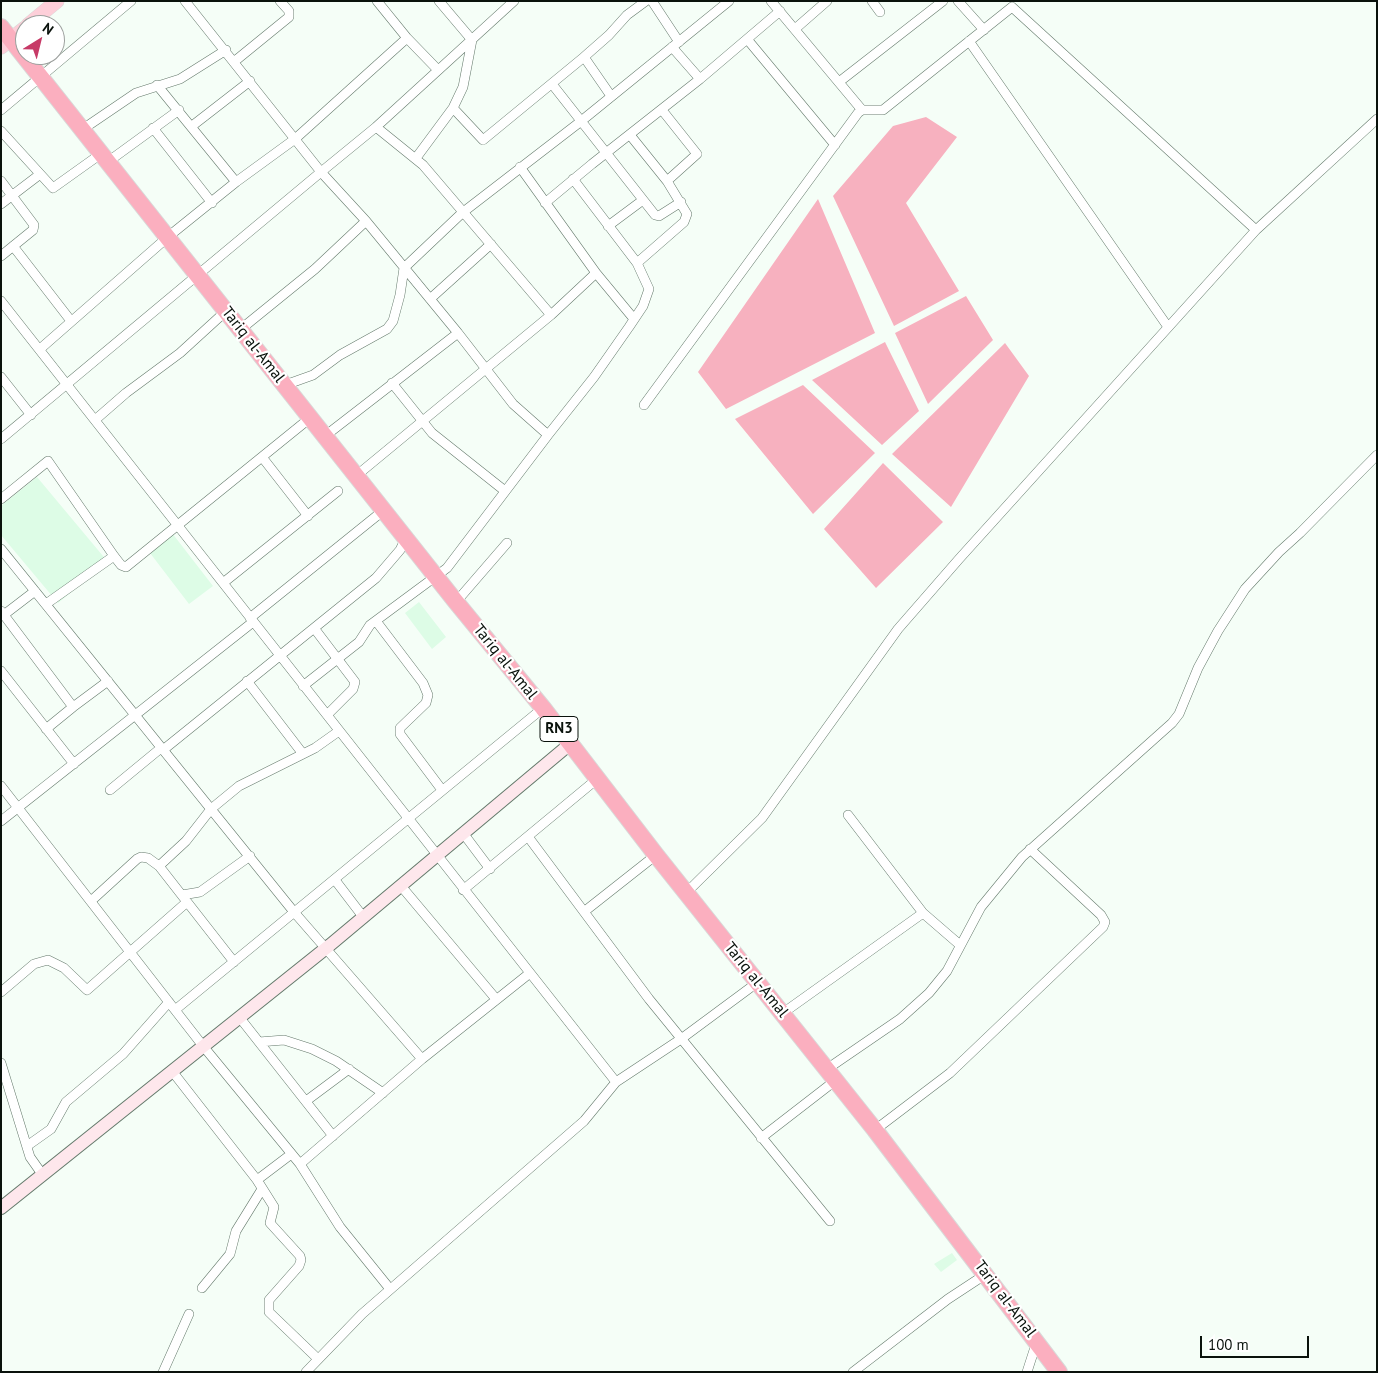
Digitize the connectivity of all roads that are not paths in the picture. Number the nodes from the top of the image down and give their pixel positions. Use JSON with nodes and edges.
{"nodes":[{"id":1,"x":57,"y":1,"type":"edge"},
{"id":2,"x":131,"y":1,"type":"edge"},
{"id":3,"x":185,"y":1,"type":"edge"},
{"id":4,"x":377,"y":1,"type":"edge"},
{"id":5,"x":439,"y":1,"type":"edge"},
{"id":6,"x":514,"y":1,"type":"edge"},
{"id":7,"x":646,"y":1,"type":"edge"},
{"id":8,"x":652,"y":1,"type":"edge"},
{"id":9,"x":729,"y":1,"type":"edge"},
{"id":10,"x":771,"y":1,"type":"edge"},
{"id":11,"x":827,"y":1,"type":"edge"},
{"id":12,"x":872,"y":1,"type":"edge"},
{"id":13,"x":943,"y":1,"type":"edge"},
{"id":14,"x":958,"y":1,"type":"edge"},
{"id":15,"x":282,"y":2,"type":"edge"},
{"id":16,"x":780,"y":11,"type":"junction"},
{"id":17,"x":880,"y":12,"type":"dead end"},
{"id":18,"x":40,"y":15,"type":"edge"},
{"id":19,"x":795,"y":29,"type":"junction"},
{"id":20,"x":984,"y":30,"type":"junction"},
{"id":21,"x":5,"y":38,"type":"edge"},
{"id":22,"x":407,"y":38,"type":"junction"},
{"id":23,"x":747,"y":39,"type":"junction"},
{"id":24,"x":472,"y":40,"type":"junction"},
{"id":25,"x":969,"y":41,"type":"junction"},
{"id":26,"x":676,"y":45,"type":"junction"},
{"id":27,"x":226,"y":50,"type":"junction"},
{"id":28,"x":584,"y":57,"type":"junction"},
{"id":29,"x":235,"y":61,"type":"junction"},
{"id":30,"x":438,"y":70,"type":"junction"},
{"id":31,"x":40,"y":76,"type":"junction"},
{"id":32,"x":700,"y":79,"type":"junction"},
{"id":33,"x":250,"y":81,"type":"junction"},
{"id":34,"x":839,"y":82,"type":"junction"},
{"id":35,"x":552,"y":84,"type":"junction"},
{"id":36,"x":157,"y":85,"type":"junction"},
{"id":37,"x":611,"y":96,"type":"junction"},
{"id":38,"x":453,"y":108,"type":"junction"},
{"id":39,"x":1,"y":110,"type":"edge"},
{"id":40,"x":179,"y":110,"type":"junction"},
{"id":41,"x":662,"y":110,"type":"junction"},
{"id":42,"x":862,"y":110,"type":"junction"},
{"id":43,"x":1377,"y":119,"type":"edge"},
{"id":44,"x":580,"y":122,"type":"junction"},
{"id":45,"x":192,"y":126,"type":"junction"},
{"id":46,"x":376,"y":127,"type":"junction"},
{"id":47,"x":153,"y":128,"type":"junction"},
{"id":48,"x":83,"y":129,"type":"junction"},
{"id":49,"x":1,"y":131,"type":"edge"},
{"id":50,"x":630,"y":135,"type":"junction"},
{"id":51,"x":295,"y":139,"type":"junction"},
{"id":52,"x":835,"y":145,"type":"junction"},
{"id":53,"x":607,"y":152,"type":"junction"},
{"id":54,"x":106,"y":157,"type":"junction"},
{"id":55,"x":416,"y":158,"type":"junction"},
{"id":56,"x":520,"y":167,"type":"junction"},
{"id":57,"x":321,"y":172,"type":"junction"},
{"id":58,"x":39,"y":175,"type":"junction"},
{"id":59,"x":573,"y":179,"type":"junction"},
{"id":60,"x":1,"y":181,"type":"edge"},
{"id":61,"x":667,"y":181,"type":"junction"},
{"id":62,"x":236,"y":182,"type":"junction"},
{"id":63,"x":13,"y":195,"type":"junction"},
{"id":64,"x":643,"y":200,"type":"junction"},
{"id":65,"x":212,"y":202,"type":"junction"},
{"id":66,"x":681,"y":202,"type":"junction"},
{"id":67,"x":546,"y":203,"type":"junction"},
{"id":68,"x":1,"y":204,"type":"edge"},
{"id":69,"x":462,"y":213,"type":"junction"},
{"id":70,"x":366,"y":221,"type":"junction"},
{"id":71,"x":608,"y":226,"type":"junction"},
{"id":72,"x":1256,"y":230,"type":"junction"},
{"id":73,"x":169,"y":236,"type":"junction"},
{"id":74,"x":491,"y":244,"type":"junction"},
{"id":75,"x":13,"y":246,"type":"junction"},
{"id":76,"x":1,"y":256,"type":"edge"},
{"id":77,"x":637,"y":263,"type":"junction"},
{"id":78,"x":404,"y":268,"type":"junction"},
{"id":79,"x":596,"y":273,"type":"junction"},
{"id":80,"x":199,"y":275,"type":"junction"},
{"id":81,"x":430,"y":299,"type":"junction"},
{"id":82,"x":1,"y":301,"type":"edge"},
{"id":83,"x":226,"y":311,"type":"junction"},
{"id":84,"x":551,"y":315,"type":"junction"},
{"id":85,"x":634,"y":319,"type":"junction"},
{"id":86,"x":71,"y":321,"type":"junction"},
{"id":87,"x":1168,"y":327,"type":"junction"},
{"id":88,"x":241,"y":329,"type":"junction"},
{"id":89,"x":458,"y":333,"type":"junction"},
{"id":90,"x":40,"y":349,"type":"junction"},
{"id":91,"x":486,"y":369,"type":"junction"},
{"id":92,"x":1,"y":378,"type":"edge"},
{"id":93,"x":392,"y":383,"type":"junction"},
{"id":94,"x":68,"y":385,"type":"junction"},
{"id":95,"x":285,"y":385,"type":"junction"},
{"id":96,"x":644,"y":405,"type":"dead end"},
{"id":97,"x":31,"y":415,"type":"junction"},
{"id":98,"x":310,"y":418,"type":"junction"},
{"id":99,"x":95,"y":420,"type":"junction"},
{"id":100,"x":422,"y":423,"type":"junction"},
{"id":101,"x":548,"y":434,"type":"junction"},
{"id":102,"x":325,"y":436,"type":"junction"},
{"id":103,"x":1,"y":439,"type":"edge"},
{"id":104,"x":1377,"y":455,"type":"edge"},
{"id":105,"x":262,"y":457,"type":"junction"},
{"id":106,"x":362,"y":471,"type":"dead end"},
{"id":107,"x":505,"y":490,"type":"junction"},
{"id":108,"x":338,"y":492,"type":"dead end"},
{"id":109,"x":1,"y":500,"type":"edge"},
{"id":110,"x":384,"y":510,"type":"junction"},
{"id":111,"x":308,"y":516,"type":"junction"},
{"id":112,"x":177,"y":524,"type":"junction"},
{"id":113,"x":406,"y":538,"type":"junction"},
{"id":114,"x":507,"y":543,"type":"dead end"},
{"id":115,"x":1,"y":548,"type":"edge"},
{"id":116,"x":114,"y":556,"type":"junction"},
{"id":117,"x":436,"y":577,"type":"junction"},
{"id":118,"x":223,"y":583,"type":"junction"},
{"id":119,"x":34,"y":591,"type":"junction"},
{"id":120,"x":456,"y":602,"type":"junction"},
{"id":121,"x":46,"y":604,"type":"junction"},
{"id":122,"x":3,"y":612,"type":"edge"},
{"id":123,"x":252,"y":620,"type":"junction"},
{"id":124,"x":376,"y":621,"type":"junction"},
{"id":125,"x":314,"y":628,"type":"junction"},
{"id":126,"x":279,"y":654,"type":"junction"},
{"id":127,"x":339,"y":659,"type":"junction"},
{"id":128,"x":1,"y":671,"type":"edge"},
{"id":129,"x":247,"y":681,"type":"junction"},
{"id":130,"x":108,"y":682,"type":"junction"},
{"id":131,"x":304,"y":686,"type":"junction"},
{"id":132,"x":74,"y":707,"type":"junction"},
{"id":133,"x":543,"y":708,"type":"junction"},
{"id":134,"x":327,"y":715,"type":"junction"},
{"id":135,"x":135,"y":716,"type":"junction"},
{"id":136,"x":46,"y":729,"type":"junction"},
{"id":137,"x":339,"y":731,"type":"junction"},
{"id":138,"x":570,"y":744,"type":"junction"},
{"id":139,"x":162,"y":749,"type":"junction"},
{"id":140,"x":303,"y":754,"type":"junction"},
{"id":141,"x":74,"y":764,"type":"junction"},
{"id":142,"x":597,"y":779,"type":"junction"},
{"id":143,"x":1,"y":786,"type":"edge"},
{"id":144,"x":110,"y":790,"type":"dead end"},
{"id":145,"x":442,"y":790,"type":"junction"},
{"id":146,"x":18,"y":808,"type":"junction"},
{"id":147,"x":211,"y":809,"type":"junction"},
{"id":148,"x":848,"y":815,"type":"dead end"},
{"id":149,"x":409,"y":818,"type":"junction"},
{"id":150,"x":1,"y":821,"type":"edge"},
{"id":151,"x":463,"y":833,"type":"junction"},
{"id":152,"x":529,"y":838,"type":"junction"},
{"id":153,"x":1030,"y":849,"type":"junction"},
{"id":154,"x":656,"y":855,"type":"junction"},
{"id":155,"x":250,"y":856,"type":"junction"},
{"id":156,"x":436,"y":856,"type":"junction"},
{"id":157,"x":159,"y":866,"type":"junction"},
{"id":158,"x":490,"y":869,"type":"junction"},
{"id":159,"x":334,"y":880,"type":"junction"},
{"id":160,"x":401,"y":886,"type":"junction"},
{"id":161,"x":463,"y":890,"type":"junction"},
{"id":162,"x":686,"y":893,"type":"junction"},
{"id":163,"x":184,"y":899,"type":"junction"},
{"id":164,"x":91,"y":901,"type":"junction"},
{"id":165,"x":585,"y":911,"type":"junction"},
{"id":166,"x":294,"y":912,"type":"junction"},
{"id":167,"x":923,"y":913,"type":"junction"},
{"id":168,"x":364,"y":918,"type":"junction"},
{"id":169,"x":960,"y":945,"type":"junction"},
{"id":170,"x":326,"y":949,"type":"junction"},
{"id":171,"x":130,"y":952,"type":"junction"},
{"id":172,"x":234,"y":962,"type":"junction"},
{"id":173,"x":530,"y":973,"type":"junction"},
{"id":174,"x":758,"y":982,"type":"junction"},
{"id":175,"x":1,"y":992,"type":"edge"},
{"id":176,"x":496,"y":1000,"type":"junction"},
{"id":177,"x":169,"y":1002,"type":"junction"},
{"id":178,"x":175,"y":1010,"type":"junction"},
{"id":179,"x":783,"y":1013,"type":"junction"},
{"id":180,"x":240,"y":1018,"type":"junction"},
{"id":181,"x":682,"y":1039,"type":"junction"},
{"id":182,"x":259,"y":1042,"type":"junction"},
{"id":183,"x":202,"y":1046,"type":"junction"},
{"id":184,"x":422,"y":1059,"type":"junction"},
{"id":185,"x":1,"y":1063,"type":"edge"},
{"id":186,"x":349,"y":1069,"type":"junction"},
{"id":187,"x":172,"y":1070,"type":"junction"},
{"id":188,"x":832,"y":1075,"type":"junction"},
{"id":189,"x":616,"y":1082,"type":"junction"},
{"id":190,"x":383,"y":1093,"type":"junction"},
{"id":191,"x":306,"y":1102,"type":"junction"},
{"id":192,"x":875,"y":1130,"type":"junction"},
{"id":193,"x":333,"y":1136,"type":"junction"},
{"id":194,"x":761,"y":1138,"type":"junction"},
{"id":195,"x":27,"y":1146,"type":"junction"},
{"id":196,"x":290,"y":1155,"type":"junction"},
{"id":197,"x":300,"y":1164,"type":"junction"},
{"id":198,"x":42,"y":1174,"type":"junction"},
{"id":199,"x":260,"y":1184,"type":"junction"},
{"id":200,"x":1,"y":1208,"type":"edge"},
{"id":201,"x":830,"y":1221,"type":"dead end"},
{"id":202,"x":986,"y":1274,"type":"junction"},
{"id":203,"x":202,"y":1288,"type":"dead end"},
{"id":204,"x":390,"y":1289,"type":"junction"},
{"id":205,"x":189,"y":1314,"type":"dead end"},
{"id":206,"x":1037,"y":1341,"type":"junction"},
{"id":207,"x":318,"y":1360,"type":"junction"},
{"id":208,"x":163,"y":1372,"type":"edge"},
{"id":209,"x":306,"y":1372,"type":"edge"},
{"id":210,"x":853,"y":1372,"type":"edge"},
{"id":211,"x":1028,"y":1372,"type":"edge"},
{"id":212,"x":1059,"y":1372,"type":"edge"}],
"edges":[{"from":1,"to":18,"type":"main road"},
{"from":2,"to":31,"type":"street"},
{"from":3,"to":27,"type":"street"},
{"from":4,"to":22,"type":"street"},
{"from":5,"to":24,"type":"street"},
{"from":6,"to":24,"type":"street"},
{"from":7,"to":28,"type":"street"},
{"from":8,"to":26,"type":"street"},
{"from":9,"to":26,"type":"street"},
{"from":10,"to":16,"type":"street"},
{"from":11,"to":19,"type":"street"},
{"from":12,"to":17,"type":"street"},
{"from":13,"to":34,"type":"street"},
{"from":14,"to":20,"type":"street"},
{"from":15,"to":29,"type":"street"},
{"from":16,"to":19,"type":"street"},
{"from":16,"to":23,"type":"street"},
{"from":19,"to":34,"type":"street"},
{"from":20,"to":25,"type":"street"},
{"from":20,"to":72,"type":"street"},
{"from":21,"to":31,"type":"highway","name":"Tariq al-Amal","number":"RN3"},
{"from":22,"to":30,"type":"street"},
{"from":22,"to":51,"type":"street"},
{"from":23,"to":32,"type":"street"},
{"from":23,"to":52,"type":"street"},
{"from":24,"to":30,"type":"street"},
{"from":24,"to":38,"type":"street"},
{"from":25,"to":42,"type":"street"},
{"from":25,"to":87,"type":"street"},
{"from":26,"to":32,"type":"street"},
{"from":26,"to":37,"type":"street"},
{"from":27,"to":29,"type":"street"},
{"from":27,"to":36,"type":"street"},
{"from":28,"to":35,"type":"street"},
{"from":28,"to":37,"type":"street"},
{"from":29,"to":33,"type":"street"},
{"from":30,"to":46,"type":"street"},
{"from":31,"to":39,"type":"street"},
{"from":31,"to":48,"type":"highway","name":"Tariq al-Amal","number":"RN3"},
{"from":32,"to":41,"type":"street"},
{"from":33,"to":45,"type":"street"},
{"from":33,"to":51,"type":"street"},
{"from":34,"to":42,"type":"street"},
{"from":35,"to":38,"type":"street"},
{"from":35,"to":44,"type":"street"},
{"from":36,"to":40,"type":"street"},
{"from":36,"to":48,"type":"street"},
{"from":37,"to":44,"type":"street"},
{"from":38,"to":55,"type":"street"},
{"from":40,"to":45,"type":"street"},
{"from":40,"to":47,"type":"street"},
{"from":41,"to":50,"type":"street"},
{"from":41,"to":61,"type":"street"},
{"from":42,"to":52,"type":"street"},
{"from":43,"to":72,"type":"street"},
{"from":44,"to":53,"type":"street"},
{"from":44,"to":56,"type":"street"},
{"from":45,"to":62,"type":"street"},
{"from":46,"to":55,"type":"street"},
{"from":46,"to":57,"type":"street"},
{"from":47,"to":54,"type":"street"},
{"from":47,"to":65,"type":"street"},
{"from":48,"to":54,"type":"highway","name":"Tariq al-Amal","number":"RN3"},
{"from":49,"to":58,"type":"street"},
{"from":50,"to":53,"type":"street"},
{"from":50,"to":61,"type":"street"},
{"from":51,"to":57,"type":"street"},
{"from":51,"to":62,"type":"street"},
{"from":52,"to":96,"type":"street"},
{"from":53,"to":59,"type":"street"},
{"from":53,"to":64,"type":"street"},
{"from":54,"to":58,"type":"street"},
{"from":54,"to":73,"type":"highway","name":"Tariq al-Amal","number":"RN3"},
{"from":55,"to":69,"type":"street"},
{"from":56,"to":67,"type":"street"},
{"from":56,"to":69,"type":"street"},
{"from":57,"to":70,"type":"street"},
{"from":57,"to":80,"type":"street"},
{"from":58,"to":63,"type":"street"},
{"from":59,"to":67,"type":"street"},
{"from":59,"to":71,"type":"street"},
{"from":60,"to":63,"type":"street"},
{"from":61,"to":66,"type":"street"},
{"from":62,"to":65,"type":"street"},
{"from":63,"to":68,"type":"street"},
{"from":63,"to":75,"type":"street"},
{"from":64,"to":66,"type":"street"},
{"from":64,"to":71,"type":"street"},
{"from":65,"to":73,"type":"street"},
{"from":66,"to":77,"type":"street"},
{"from":67,"to":79,"type":"street"},
{"from":69,"to":74,"type":"street"},
{"from":69,"to":78,"type":"street"},
{"from":70,"to":78,"type":"street"},
{"from":70,"to":88,"type":"street"},
{"from":71,"to":77,"type":"street"},
{"from":72,"to":87,"type":"street"},
{"from":73,"to":80,"type":"highway","name":"Tariq al-Amal","number":"RN3"},
{"from":73,"to":86,"type":"street"},
{"from":74,"to":81,"type":"street"},
{"from":74,"to":84,"type":"street"},
{"from":75,"to":76,"type":"street"},
{"from":75,"to":86,"type":"street"},
{"from":77,"to":85,"type":"street"},
{"from":78,"to":81,"type":"street"},
{"from":78,"to":95,"type":"street"},
{"from":79,"to":84,"type":"street"},
{"from":79,"to":85,"type":"street"},
{"from":80,"to":83,"type":"highway","name":"Tariq al-Amal","number":"RN3"},
{"from":80,"to":94,"type":"street"},
{"from":81,"to":89,"type":"street"},
{"from":82,"to":90,"type":"street"},
{"from":83,"to":88,"type":"highway","name":"Tariq al-Amal","number":"RN3"},
{"from":83,"to":99,"type":"street"},
{"from":84,"to":91,"type":"street"},
{"from":85,"to":101,"type":"street"},
{"from":86,"to":90,"type":"street"},
{"from":87,"to":162,"type":"street"},
{"from":88,"to":95,"type":"highway","name":"Tariq al-Amal","number":"RN3"},
{"from":89,"to":91,"type":"street"},
{"from":89,"to":93,"type":"street"},
{"from":90,"to":94,"type":"street"},
{"from":91,"to":100,"type":"street"},
{"from":91,"to":101,"type":"street"},
{"from":92,"to":97,"type":"street"},
{"from":93,"to":100,"type":"street"},
{"from":93,"to":102,"type":"street"},
{"from":94,"to":97,"type":"street"},
{"from":94,"to":99,"type":"street"},
{"from":95,"to":98,"type":"highway","name":"Tariq al-Amal","number":"RN3"},
{"from":97,"to":103,"type":"street"},
{"from":98,"to":102,"type":"highway","name":"Tariq al-Amal","number":"RN3"},
{"from":98,"to":105,"type":"street"},
{"from":99,"to":112,"type":"street"},
{"from":100,"to":106,"type":"street"},
{"from":100,"to":107,"type":"street"},
{"from":101,"to":107,"type":"street"},
{"from":102,"to":110,"type":"highway","name":"Tariq al-Amal","number":"RN3"},
{"from":104,"to":153,"type":"street"},
{"from":105,"to":111,"type":"street"},
{"from":105,"to":112,"type":"street"},
{"from":107,"to":117,"type":"street"},
{"from":108,"to":111,"type":"street"},
{"from":109,"to":116,"type":"street"},
{"from":110,"to":113,"type":"highway","name":"Tariq al-Amal","number":"RN3"},
{"from":110,"to":123,"type":"street"},
{"from":111,"to":118,"type":"street"},
{"from":112,"to":116,"type":"street"},
{"from":112,"to":118,"type":"street"},
{"from":113,"to":117,"type":"highway","name":"Tariq al-Amal","number":"RN3"},
{"from":113,"to":125,"type":"street"},
{"from":114,"to":120,"type":"street"},
{"from":115,"to":119,"type":"street"},
{"from":116,"to":121,"type":"street"},
{"from":117,"to":120,"type":"highway","name":"Tariq al-Amal","number":"RN3"},
{"from":117,"to":124,"type":"street"},
{"from":118,"to":123,"type":"street"},
{"from":119,"to":121,"type":"street"},
{"from":119,"to":122,"type":"street"},
{"from":120,"to":133,"type":"highway","name":"Tariq al-Amal","number":"RN3"},
{"from":121,"to":130,"type":"street"},
{"from":122,"to":132,"type":"street"},
{"from":123,"to":126,"type":"street"},
{"from":123,"to":135,"type":"street"},
{"from":124,"to":127,"type":"street"},
{"from":124,"to":145,"type":"street"},
{"from":125,"to":126,"type":"street"},
{"from":125,"to":127,"type":"street"},
{"from":126,"to":129,"type":"street"},
{"from":126,"to":131,"type":"street"},
{"from":127,"to":131,"type":"street"},
{"from":127,"to":134,"type":"street"},
{"from":128,"to":136,"type":"street"},
{"from":129,"to":139,"type":"street"},
{"from":129,"to":140,"type":"street"},
{"from":130,"to":132,"type":"street"},
{"from":130,"to":135,"type":"street"},
{"from":131,"to":134,"type":"street"},
{"from":132,"to":136,"type":"street"},
{"from":133,"to":138,"type":"highway","name":"Tariq al-Amal","number":"RN3"},
{"from":133,"to":145,"type":"street"},
{"from":134,"to":137,"type":"street"},
{"from":135,"to":139,"type":"street"},
{"from":135,"to":141,"type":"street"},
{"from":136,"to":141,"type":"street"},
{"from":137,"to":140,"type":"street"},
{"from":137,"to":149,"type":"street"},
{"from":138,"to":142,"type":"highway","name":"Tariq al-Amal","number":"RN3"},
{"from":138,"to":151,"type":"street"},
{"from":139,"to":144,"type":"street"},
{"from":139,"to":147,"type":"street"},
{"from":140,"to":147,"type":"street"},
{"from":141,"to":146,"type":"street"},
{"from":142,"to":152,"type":"street"},
{"from":142,"to":154,"type":"highway","name":"Tariq al-Amal","number":"RN3"},
{"from":143,"to":146,"type":"street"},
{"from":145,"to":149,"type":"street"},
{"from":146,"to":150,"type":"street"},
{"from":146,"to":164,"type":"street"},
{"from":147,"to":155,"type":"street"},
{"from":147,"to":157,"type":"street"},
{"from":148,"to":167,"type":"street"},
{"from":149,"to":156,"type":"street"},
{"from":149,"to":159,"type":"street"},
{"from":151,"to":156,"type":"street"},
{"from":151,"to":158,"type":"street"},
{"from":152,"to":158,"type":"street"},
{"from":152,"to":165,"type":"street"},
{"from":153,"to":169,"type":"street"},
{"from":153,"to":192,"type":"street"},
{"from":154,"to":162,"type":"highway","name":"Tariq al-Amal","number":"RN3"},
{"from":154,"to":165,"type":"street"},
{"from":155,"to":163,"type":"street"},
{"from":155,"to":166,"type":"street"},
{"from":156,"to":160,"type":"street"},
{"from":156,"to":161,"type":"street"},
{"from":157,"to":163,"type":"street"},
{"from":157,"to":164,"type":"street"},
{"from":158,"to":161,"type":"street"},
{"from":159,"to":166,"type":"street"},
{"from":159,"to":168,"type":"street"},
{"from":160,"to":168,"type":"street"},
{"from":160,"to":176,"type":"street"},
{"from":161,"to":173,"type":"street"},
{"from":162,"to":174,"type":"highway","name":"Tariq al-Amal","number":"RN3"},
{"from":163,"to":171,"type":"street"},
{"from":163,"to":172,"type":"street"},
{"from":164,"to":171,"type":"street"},
{"from":165,"to":181,"type":"street"},
{"from":166,"to":170,"type":"street"},
{"from":166,"to":172,"type":"street"},
{"from":167,"to":169,"type":"street"},
{"from":167,"to":179,"type":"street"},
{"from":168,"to":170,"type":"street"},
{"from":169,"to":188,"type":"street"},
{"from":170,"to":180,"type":"street"},
{"from":170,"to":184,"type":"street"},
{"from":171,"to":175,"type":"street"},
{"from":171,"to":177,"type":"street"},
{"from":172,"to":178,"type":"street"},
{"from":173,"to":176,"type":"street"},
{"from":173,"to":189,"type":"street"},
{"from":174,"to":179,"type":"highway","name":"Tariq al-Amal","number":"RN3"},
{"from":174,"to":181,"type":"street"},
{"from":176,"to":184,"type":"street"},
{"from":177,"to":178,"type":"street"},
{"from":177,"to":195,"type":"street"},
{"from":178,"to":183,"type":"street"},
{"from":179,"to":188,"type":"highway","name":"Tariq al-Amal","number":"RN3"},
{"from":180,"to":182,"type":"street"},
{"from":180,"to":183,"type":"street"},
{"from":181,"to":189,"type":"street"},
{"from":181,"to":194,"type":"street"},
{"from":182,"to":186,"type":"street"},
{"from":182,"to":191,"type":"street"},
{"from":183,"to":187,"type":"street"},
{"from":183,"to":196,"type":"street"},
{"from":184,"to":190,"type":"street"},
{"from":185,"to":195,"type":"street"},
{"from":186,"to":190,"type":"street"},
{"from":186,"to":191,"type":"street"},
{"from":187,"to":198,"type":"street"},
{"from":187,"to":199,"type":"street"},
{"from":188,"to":192,"type":"highway","name":"Tariq al-Amal","number":"RN3"},
{"from":188,"to":194,"type":"street"},
{"from":189,"to":204,"type":"street"},
{"from":190,"to":193,"type":"street"},
{"from":191,"to":193,"type":"street"},
{"from":192,"to":202,"type":"highway","name":"Tariq al-Amal","number":"RN3"},
{"from":193,"to":197,"type":"street"},
{"from":194,"to":201,"type":"street"},
{"from":195,"to":198,"type":"street"},
{"from":196,"to":197,"type":"street"},
{"from":196,"to":199,"type":"street"},
{"from":197,"to":204,"type":"street"},
{"from":198,"to":200,"type":"street"},
{"from":199,"to":203,"type":"street"},
{"from":199,"to":207,"type":"street"},
{"from":202,"to":206,"type":"highway","name":"Tariq al-Amal","number":"RN3"},
{"from":202,"to":210,"type":"street"},
{"from":204,"to":207,"type":"street"},
{"from":205,"to":208,"type":"street"},
{"from":206,"to":211,"type":"street"},
{"from":206,"to":212,"type":"highway","name":"Tariq al-Amal","number":"RN3"},
{"from":207,"to":209,"type":"street"}]}
